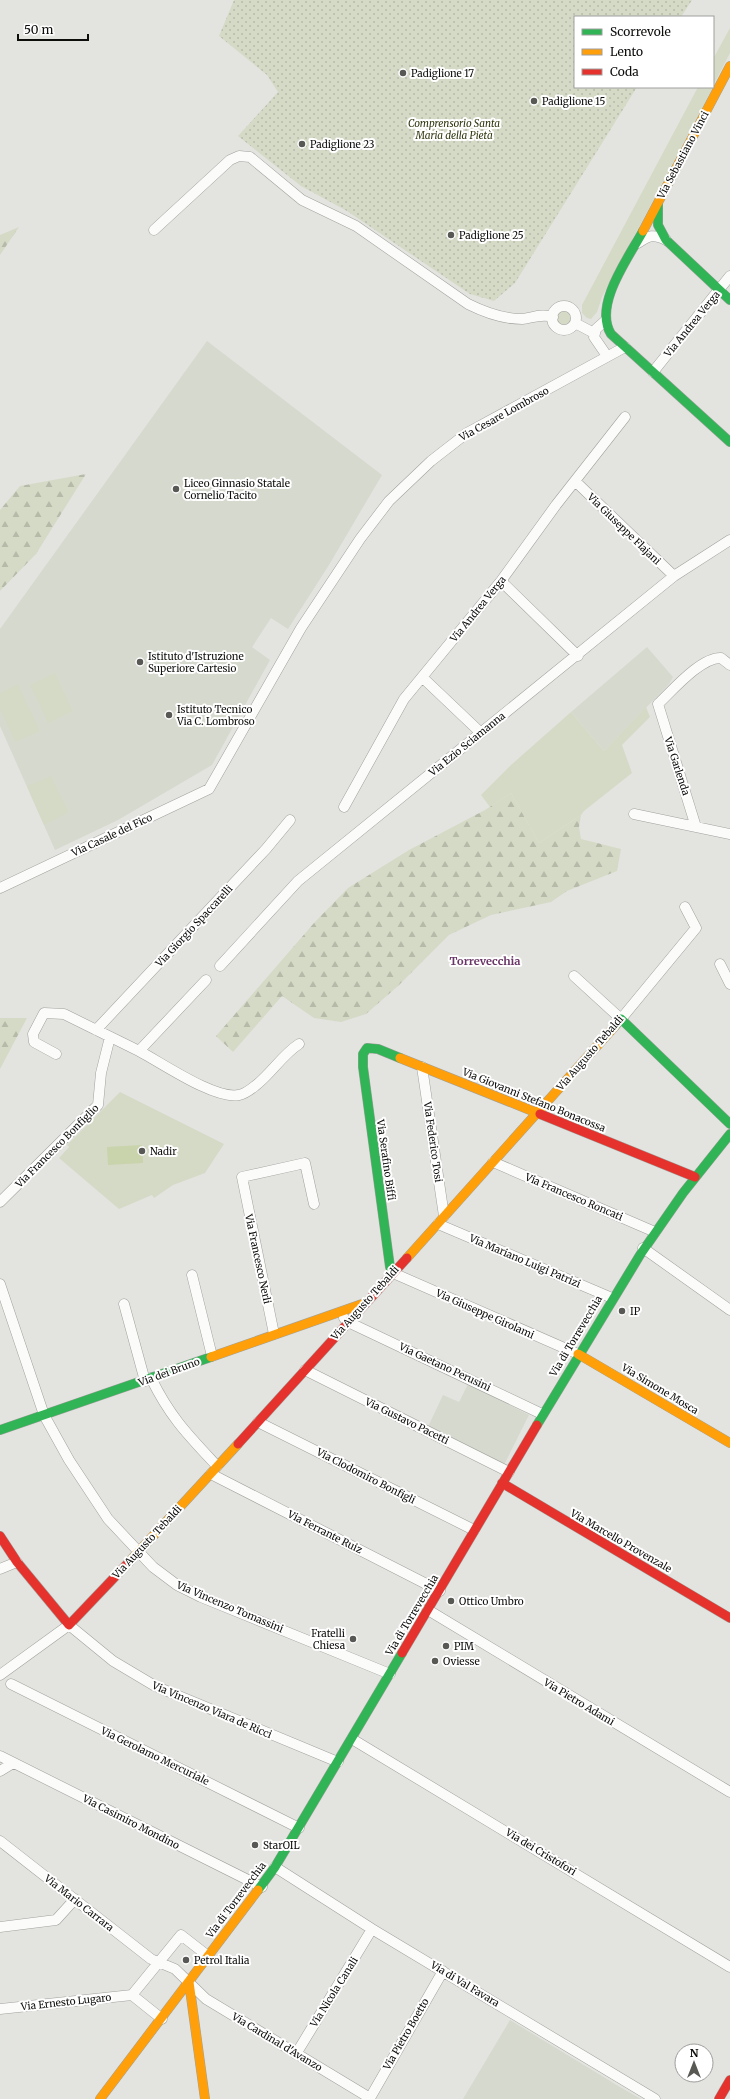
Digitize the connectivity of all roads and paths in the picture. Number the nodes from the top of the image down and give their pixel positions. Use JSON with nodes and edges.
{"nodes":[{"id":1,"x":730,"y":66,"type":"edge"},
{"id":2,"x":658,"y":203,"type":"junction"},
{"id":3,"x":154,"y":230,"type":"dead end"},
{"id":4,"x":666,"y":240,"type":"junction"},
{"id":5,"x":636,"y":244,"type":"junction"},
{"id":6,"x":730,"y":276,"type":"edge"},
{"id":7,"x":719,"y":290,"type":"junction"},
{"id":8,"x":730,"y":300,"type":"edge"},
{"id":9,"x":552,"y":317,"type":"junction"},
{"id":10,"x":605,"y":321,"type":"junction"},
{"id":11,"x":575,"y":323,"type":"junction"},
{"id":12,"x":594,"y":333,"type":"junction"},
{"id":13,"x":625,"y":347,"type":"junction"},
{"id":14,"x":607,"y":356,"type":"junction"},
{"id":15,"x":653,"y":372,"type":"junction"},
{"id":16,"x":625,"y":417,"type":"dead end"},
{"id":17,"x":730,"y":442,"type":"edge"},
{"id":18,"x":575,"y":481,"type":"junction"},
{"id":19,"x":730,"y":540,"type":"edge"},
{"id":20,"x":674,"y":576,"type":"junction"},
{"id":21,"x":501,"y":581,"type":"junction"},
{"id":22,"x":578,"y":656,"type":"junction"},
{"id":23,"x":730,"y":664,"type":"edge"},
{"id":24,"x":422,"y":677,"type":"junction"},
{"id":25,"x":480,"y":733,"type":"junction"},
{"id":26,"x":218,"y":776,"type":"joint"},
{"id":27,"x":344,"y":807,"type":"dead end"},
{"id":28,"x":634,"y":814,"type":"dead end"},
{"id":29,"x":290,"y":820,"type":"dead end"},
{"id":30,"x":696,"y":827,"type":"junction"},
{"id":31,"x":730,"y":834,"type":"edge"},
{"id":32,"x":0,"y":888,"type":"edge"},
{"id":33,"x":685,"y":907,"type":"dead end"},
{"id":34,"x":720,"y":964,"type":"dead end"},
{"id":35,"x":220,"y":966,"type":"dead end"},
{"id":36,"x":574,"y":976,"type":"dead end"},
{"id":37,"x":206,"y":980,"type":"dead end"},
{"id":38,"x":730,"y":984,"type":"edge"},
{"id":39,"x":621,"y":1019,"type":"junction"},
{"id":40,"x":96,"y":1030,"type":"junction"},
{"id":41,"x":110,"y":1037,"type":"junction"},
{"id":42,"x":299,"y":1044,"type":"dead end"},
{"id":43,"x":365,"y":1050,"type":"joint"},
{"id":44,"x":139,"y":1051,"type":"junction"},
{"id":45,"x":56,"y":1054,"type":"dead end"},
{"id":46,"x":422,"y":1067,"type":"junction"},
{"id":47,"x":538,"y":1114,"type":"junction"},
{"id":48,"x":730,"y":1124,"type":"edge"},
{"id":49,"x":730,"y":1134,"type":"edge"},
{"id":50,"x":493,"y":1162,"type":"junction"},
{"id":51,"x":695,"y":1177,"type":"junction"},
{"id":52,"x":0,"y":1202,"type":"edge"},
{"id":53,"x":314,"y":1204,"type":"dead end"},
{"id":54,"x":441,"y":1220,"type":"junction"},
{"id":55,"x":655,"y":1232,"type":"junction"},
{"id":56,"x":643,"y":1248,"type":"junction"},
{"id":57,"x":393,"y":1273,"type":"junction"},
{"id":58,"x":192,"y":1275,"type":"dead end"},
{"id":59,"x":0,"y":1284,"type":"edge"},
{"id":60,"x":612,"y":1298,"type":"junction"},
{"id":61,"x":365,"y":1303,"type":"junction"},
{"id":62,"x":124,"y":1304,"type":"dead end"},
{"id":63,"x":730,"y":1310,"type":"edge"},
{"id":64,"x":338,"y":1312,"type":"junction"},
{"id":65,"x":348,"y":1322,"type":"junction"},
{"id":66,"x":274,"y":1334,"type":"junction"},
{"id":67,"x":578,"y":1354,"type":"junction"},
{"id":68,"x":212,"y":1356,"type":"junction"},
{"id":69,"x":305,"y":1370,"type":"junction"},
{"id":70,"x":148,"y":1380,"type":"junction"},
{"id":71,"x":542,"y":1414,"type":"junction"},
{"id":72,"x":44,"y":1415,"type":"junction"},
{"id":73,"x":258,"y":1422,"type":"junction"},
{"id":74,"x":0,"y":1430,"type":"edge"},
{"id":75,"x":730,"y":1444,"type":"edge"},
{"id":76,"x":214,"y":1470,"type":"junction"},
{"id":77,"x":509,"y":1472,"type":"junction"},
{"id":78,"x":502,"y":1483,"type":"junction"},
{"id":79,"x":474,"y":1530,"type":"junction"},
{"id":80,"x":0,"y":1536,"type":"edge"},
{"id":81,"x":139,"y":1552,"type":"junction"},
{"id":82,"x":17,"y":1562,"type":"junction"},
{"id":83,"x":0,"y":1569,"type":"edge"},
{"id":84,"x":440,"y":1591,"type":"junction"},
{"id":85,"x":428,"y":1610,"type":"junction"},
{"id":86,"x":730,"y":1618,"type":"edge"},
{"id":87,"x":69,"y":1625,"type":"junction"},
{"id":88,"x":390,"y":1674,"type":"junction"},
{"id":89,"x":0,"y":1675,"type":"edge"},
{"id":90,"x":11,"y":1684,"type":"dead end"},
{"id":91,"x":352,"y":1739,"type":"junction"},
{"id":92,"x":0,"y":1756,"type":"edge"},
{"id":93,"x":338,"y":1762,"type":"junction"},
{"id":94,"x":13,"y":1763,"type":"junction"},
{"id":95,"x":0,"y":1771,"type":"edge"},
{"id":96,"x":730,"y":1792,"type":"edge"},
{"id":97,"x":299,"y":1828,"type":"junction"},
{"id":98,"x":0,"y":1840,"type":"edge"},
{"id":99,"x":275,"y":1867,"type":"junction"},
{"id":100,"x":262,"y":1887,"type":"junction"},
{"id":101,"x":75,"y":1899,"type":"junction"},
{"id":102,"x":0,"y":1927,"type":"edge"},
{"id":103,"x":372,"y":1929,"type":"junction"},
{"id":104,"x":208,"y":1956,"type":"junction"},
{"id":105,"x":160,"y":1963,"type":"junction"},
{"id":106,"x":730,"y":1967,"type":"edge"},
{"id":107,"x":443,"y":1971,"type":"junction"},
{"id":108,"x":189,"y":1982,"type":"junction"},
{"id":109,"x":132,"y":1995,"type":"junction"},
{"id":110,"x":206,"y":1999,"type":"junction"},
{"id":111,"x":175,"y":2002,"type":"junction"},
{"id":112,"x":193,"y":2008,"type":"junction"},
{"id":113,"x":0,"y":2009,"type":"edge"},
{"id":114,"x":162,"y":2019,"type":"junction"},
{"id":115,"x":296,"y":2054,"type":"junction"},
{"id":116,"x":730,"y":2080,"type":"edge"},
{"id":117,"x":103,"y":2098,"type":"edge"},
{"id":118,"x":370,"y":2098,"type":"joint"},
{"id":119,"x":205,"y":2099,"type":"edge"},
{"id":120,"x":655,"y":2099,"type":"edge"},
{"id":121,"x":719,"y":2099,"type":"edge"}],
"edges":[{"from":1,"to":2,"type":"street","name":"Via Sebastiano Vinci"},
{"from":2,"to":4,"type":"street"},
{"from":2,"to":5,"type":"street","name":"Via Sebastiano Vinci"},
{"from":3,"to":9,"type":"street"},
{"from":4,"to":5,"type":"street"},
{"from":4,"to":7,"type":"street"},
{"from":5,"to":10,"type":"street","name":"Via Sebastiano Vinci"},
{"from":6,"to":7,"type":"street","name":"Via Andrea Verga"},
{"from":7,"to":8,"type":"street"},
{"from":7,"to":15,"type":"street","name":"Via Andrea Verga"},
{"from":9,"to":11,"type":"street"},
{"from":9,"to":11,"type":"street"},
{"from":10,"to":12,"type":"street"},
{"from":10,"to":13,"type":"street"},
{"from":11,"to":12,"type":"street"},
{"from":12,"to":14,"type":"street"},
{"from":13,"to":14,"type":"street","name":"Via Cesare Lombroso"},
{"from":13,"to":15,"type":"street"},
{"from":14,"to":26,"type":"street","name":"Via Cesare Lombroso"},
{"from":15,"to":17,"type":"street"},
{"from":16,"to":18,"type":"street","name":"Via Andrea Verga"},
{"from":18,"to":20,"type":"street","name":"Via Giuseppe Flajani"},
{"from":18,"to":21,"type":"street","name":"Via Andrea Verga"},
{"from":19,"to":20,"type":"street","name":"Via Ezio Sciamanna"},
{"from":20,"to":22,"type":"street","name":"Via Ezio Sciamanna"},
{"from":21,"to":22,"type":"street"},
{"from":21,"to":24,"type":"street","name":"Via Andrea Verga"},
{"from":22,"to":25,"type":"street","name":"Via Ezio Sciamanna"},
{"from":23,"to":30,"type":"street","name":"Via Garlenda"},
{"from":24,"to":25,"type":"street"},
{"from":24,"to":27,"type":"street","name":"Via Andrea Verga"},
{"from":25,"to":35,"type":"street","name":"Via Ezio Sciamanna"},
{"from":26,"to":32,"type":"street","name":"Via Casale del Fico"},
{"from":28,"to":30,"type":"street"},
{"from":29,"to":40,"type":"street","name":"Via Giorgio Spaccarelli"},
{"from":30,"to":31,"type":"street"},
{"from":33,"to":39,"type":"street","name":"Via Augusto Tebaldi"},
{"from":34,"to":38,"type":"street"},
{"from":36,"to":39,"type":"street"},
{"from":37,"to":44,"type":"street"},
{"from":39,"to":47,"type":"street","name":"Via Augusto Tebaldi"},
{"from":39,"to":48,"type":"street"},
{"from":40,"to":41,"type":"street"},
{"from":40,"to":45,"type":"street"},
{"from":41,"to":44,"type":"street"},
{"from":41,"to":52,"type":"street","name":"Via Francesco Bonfiglio"},
{"from":42,"to":44,"type":"street"},
{"from":43,"to":46,"type":"street","name":"Via Giovanni Stefano Bonacossa"},
{"from":43,"to":57,"type":"street","name":"Via Serafino Biffi"},
{"from":46,"to":47,"type":"street","name":"Via Giovanni Stefano Bonacossa"},
{"from":46,"to":54,"type":"street","name":"Via Federico Tosi"},
{"from":47,"to":50,"type":"street","name":"Via Augusto Tebaldi"},
{"from":47,"to":51,"type":"street","name":"Via Giovanni Stefano Bonacossa"},
{"from":49,"to":51,"type":"street","name":"Via di Torrevecchia"},
{"from":50,"to":54,"type":"street","name":"Via Augusto Tebaldi"},
{"from":50,"to":55,"type":"street","name":"Via Francesco Roncati"},
{"from":51,"to":55,"type":"street","name":"Via di Torrevecchia"},
{"from":53,"to":66,"type":"street","name":"Via Francesco Nerli"},
{"from":54,"to":57,"type":"street","name":"Via Augusto Tebaldi"},
{"from":54,"to":60,"type":"street","name":"Via Mariano Luigi Patrizi"},
{"from":55,"to":56,"type":"street","name":"Via di Torrevecchia"},
{"from":56,"to":60,"type":"street","name":"Via di Torrevecchia"},
{"from":56,"to":63,"type":"street"},
{"from":57,"to":61,"type":"street","name":"Via Augusto Tebaldi"},
{"from":57,"to":67,"type":"street","name":"Via Giuseppe Girolami"},
{"from":58,"to":68,"type":"street"},
{"from":59,"to":72,"type":"street","name":"Via Vincenzo Tomassini"},
{"from":60,"to":67,"type":"street","name":"Via di Torrevecchia"},
{"from":61,"to":64,"type":"street","name":"Via dei Bruno"},
{"from":61,"to":65,"type":"street","name":"Via Augusto Tebaldi"},
{"from":62,"to":70,"type":"street","name":"Via Ferrante Ruiz"},
{"from":64,"to":65,"type":"street"},
{"from":64,"to":66,"type":"street","name":"Via dei Bruno"},
{"from":65,"to":69,"type":"street","name":"Via Augusto Tebaldi"},
{"from":65,"to":71,"type":"street","name":"Via Gaetano Perusini"},
{"from":66,"to":68,"type":"street","name":"Via dei Bruno"},
{"from":67,"to":71,"type":"street","name":"Via di Torrevecchia"},
{"from":67,"to":75,"type":"street","name":"Via Simone Mosca"},
{"from":68,"to":70,"type":"street","name":"Via dei Bruno"},
{"from":69,"to":73,"type":"street","name":"Via Augusto Tebaldi"},
{"from":69,"to":77,"type":"street","name":"Via Gustavo Pacetti"},
{"from":70,"to":72,"type":"street","name":"Via dei Bruno"},
{"from":70,"to":76,"type":"street","name":"Via Ferrante Ruiz"},
{"from":71,"to":77,"type":"street","name":"Via di Torrevecchia"},
{"from":72,"to":74,"type":"street","name":"Via dei Bruno"},
{"from":72,"to":81,"type":"street","name":"Via Vincenzo Tomassini"},
{"from":73,"to":76,"type":"street","name":"Via Augusto Tebaldi"},
{"from":73,"to":79,"type":"street","name":"Via Clodomiro Bonfigli"},
{"from":76,"to":81,"type":"street","name":"Via Augusto Tebaldi"},
{"from":76,"to":84,"type":"street","name":"Via Ferrante Ruiz"},
{"from":77,"to":78,"type":"street","name":"Via di Torrevecchia"},
{"from":78,"to":79,"type":"street","name":"Via di Torrevecchia"},
{"from":78,"to":86,"type":"street","name":"Via Marcello Provenzale"},
{"from":79,"to":84,"type":"street","name":"Via di Torrevecchia"},
{"from":80,"to":82,"type":"street","name":"Via Vincenzo Viara de Ricci"},
{"from":81,"to":87,"type":"street","name":"Via Augusto Tebaldi"},
{"from":81,"to":88,"type":"street","name":"Via Vincenzo Tomassini"},
{"from":82,"to":83,"type":"street"},
{"from":82,"to":87,"type":"street","name":"Via Vincenzo Viara de Ricci"},
{"from":84,"to":85,"type":"street","name":"Via di Torrevecchia"},
{"from":85,"to":88,"type":"street","name":"Via di Torrevecchia"},
{"from":85,"to":96,"type":"street","name":"Via Pietro Adami"},
{"from":87,"to":89,"type":"street","name":"Via Augusto Tebaldi"},
{"from":87,"to":93,"type":"street","name":"Via Vincenzo Viara de Ricci"},
{"from":88,"to":91,"type":"street","name":"Via di Torrevecchia"},
{"from":90,"to":97,"type":"street","name":"Via Gerolamo Mercuriale"},
{"from":91,"to":93,"type":"street","name":"Via di Torrevecchia"},
{"from":91,"to":106,"type":"street","name":"Via dei Cristofori"},
{"from":92,"to":94,"type":"street","name":"Via Casimiro Mondino"},
{"from":93,"to":97,"type":"street","name":"Via di Torrevecchia"},
{"from":94,"to":95,"type":"street"},
{"from":94,"to":100,"type":"street","name":"Via Casimiro Mondino"},
{"from":97,"to":99,"type":"street","name":"Via di Torrevecchia"},
{"from":98,"to":101,"type":"street","name":"Via Mario Carrara"},
{"from":99,"to":100,"type":"street","name":"Via di Torrevecchia"},
{"from":99,"to":103,"type":"street","name":"Via di Val Favara"},
{"from":100,"to":104,"type":"street","name":"Via di Torrevecchia"},
{"from":101,"to":102,"type":"street"},
{"from":101,"to":105,"type":"street","name":"Via Mario Carrara"},
{"from":103,"to":107,"type":"street","name":"Via di Val Favara"},
{"from":103,"to":115,"type":"street","name":"Via Nicola Canali"},
{"from":104,"to":105,"type":"street"},
{"from":104,"to":108,"type":"street","name":"Via di Torrevecchia"},
{"from":105,"to":108,"type":"street","name":"Via Mario Carrara"},
{"from":105,"to":109,"type":"street"},
{"from":107,"to":118,"type":"street","name":"Via Pietro Boetto"},
{"from":107,"to":120,"type":"street","name":"Via di Val Favara"},
{"from":108,"to":110,"type":"street","name":"Via Cardinal d'Avanzo"},
{"from":108,"to":111,"type":"street","name":"Via di Torrevecchia"},
{"from":108,"to":112,"type":"street"},
{"from":109,"to":113,"type":"street","name":"Via Ernesto Lugaro"},
{"from":109,"to":114,"type":"street"},
{"from":110,"to":112,"type":"street"},
{"from":110,"to":115,"type":"street","name":"Via Cardinal d'Avanzo"},
{"from":111,"to":112,"type":"street"},
{"from":111,"to":114,"type":"street","name":"Via di Torrevecchia"},
{"from":112,"to":119,"type":"street"},
{"from":114,"to":117,"type":"street","name":"Via di Torrevecchia"},
{"from":115,"to":118,"type":"street","name":"Via Cardinal d'Avanzo"},
{"from":116,"to":121,"type":"street"}]}
